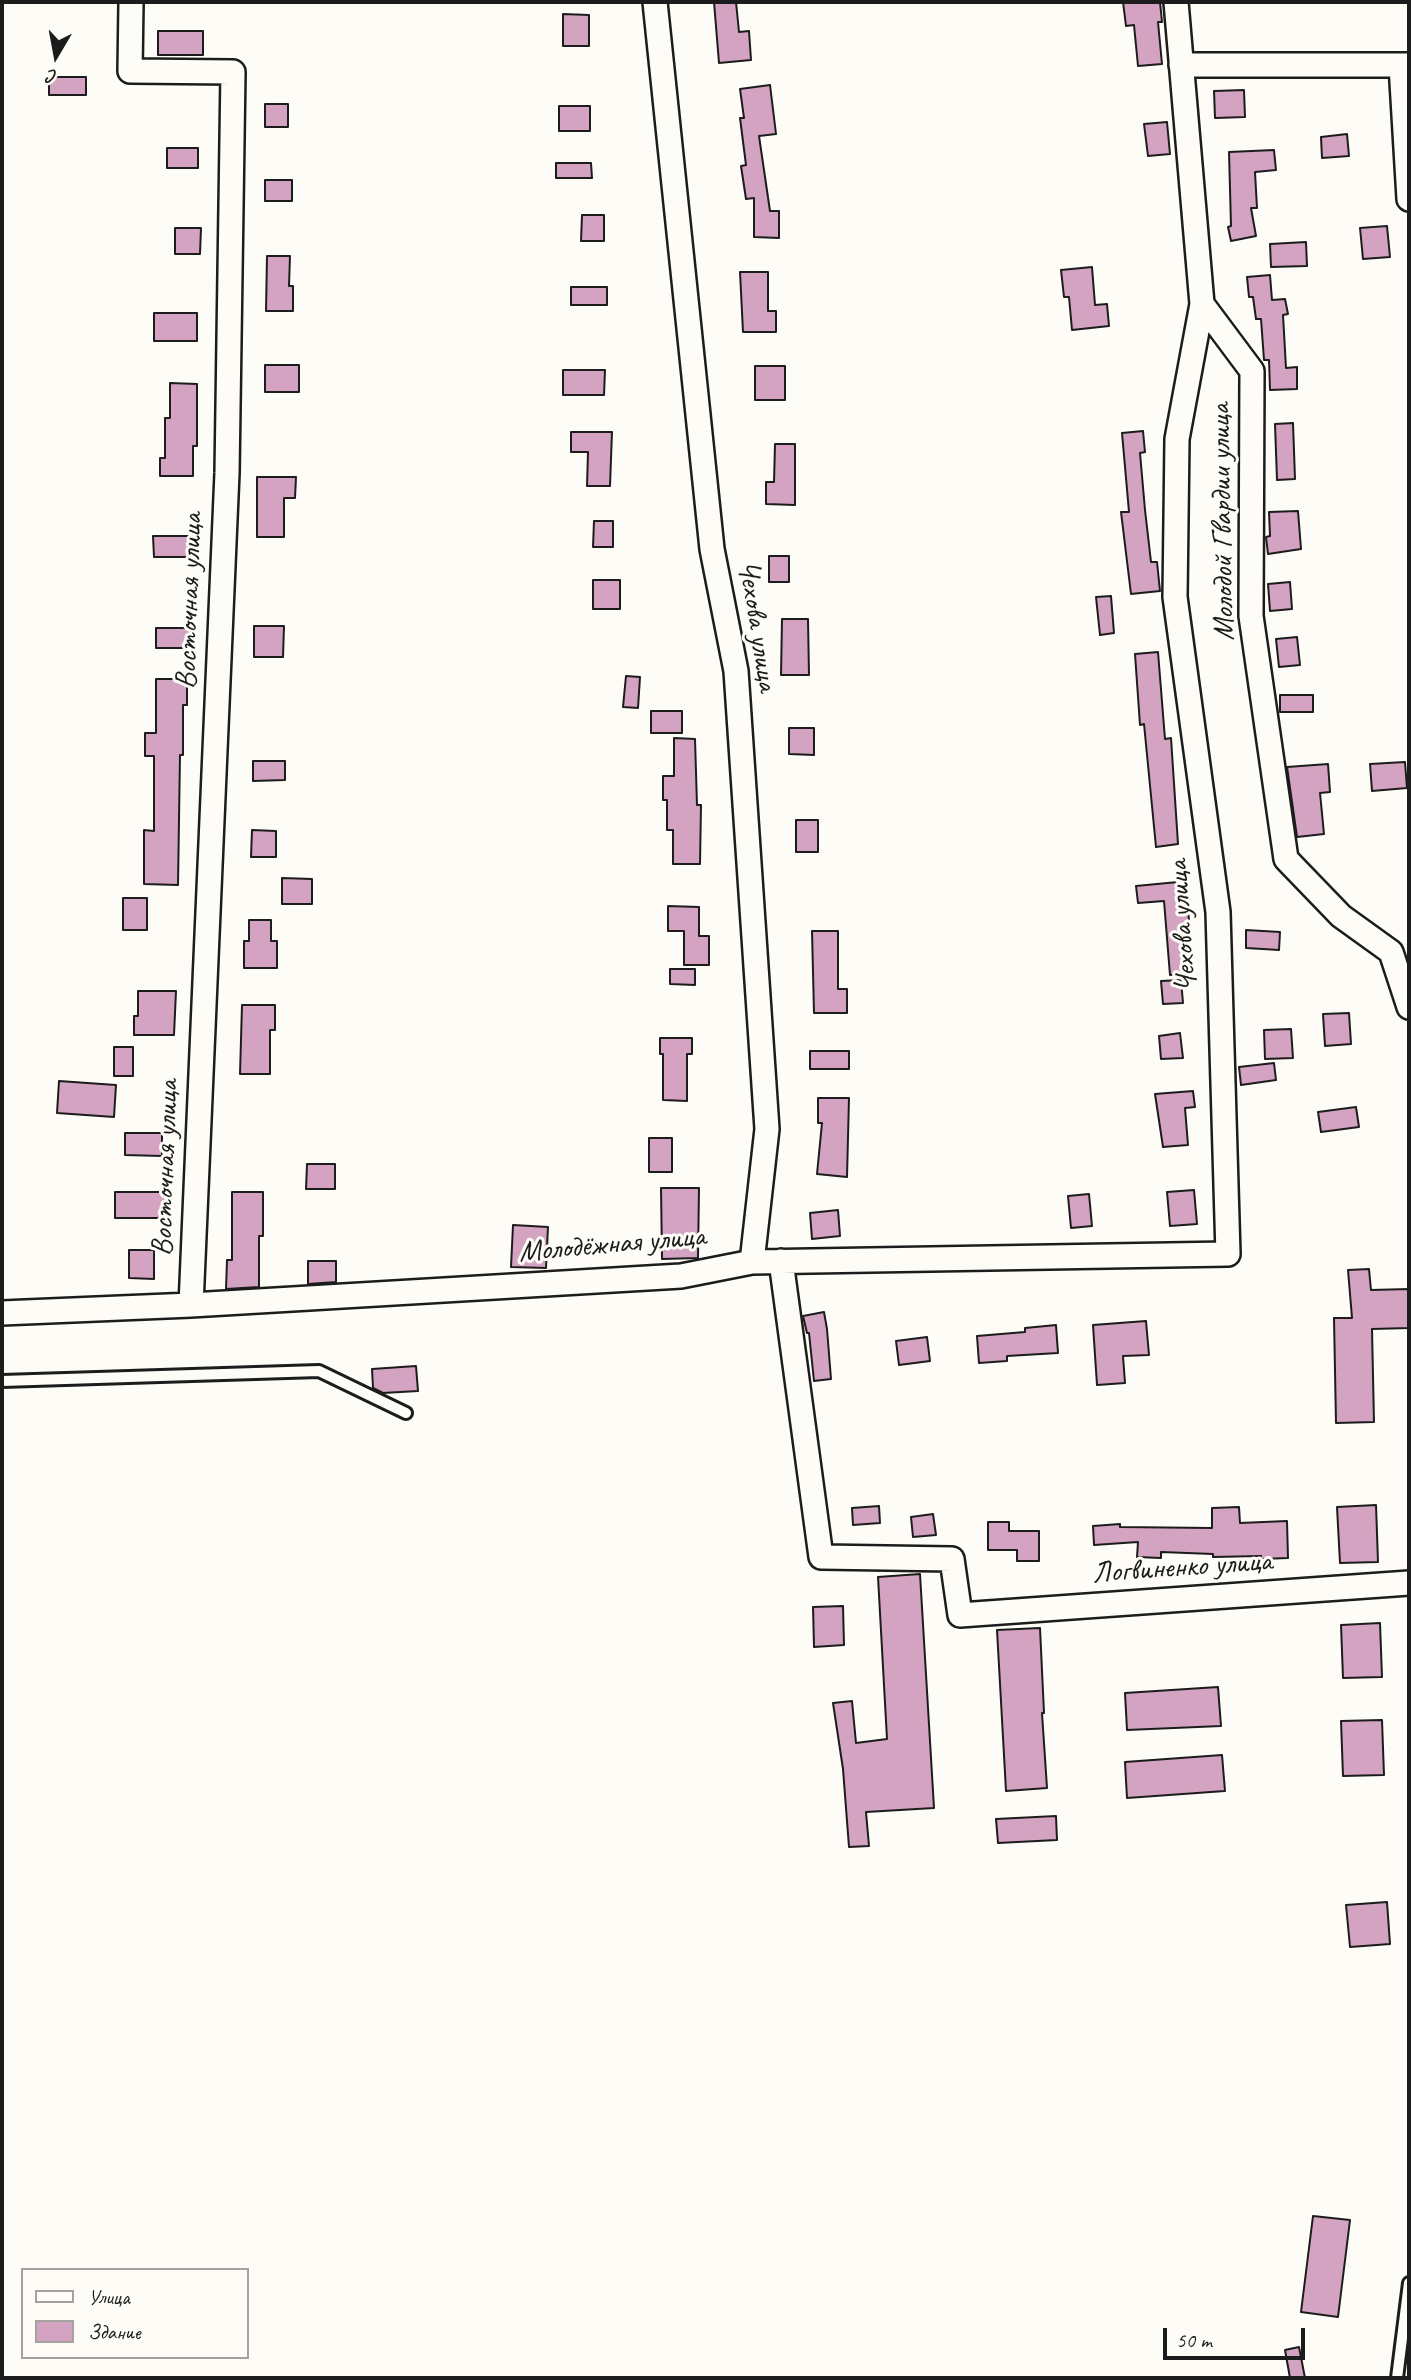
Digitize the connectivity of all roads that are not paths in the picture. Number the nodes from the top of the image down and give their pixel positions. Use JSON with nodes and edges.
{"nodes":[{"id":1,"x":131,"y":2,"type":"edge"},
{"id":2,"x":655,"y":2,"type":"edge"},
{"id":3,"x":1175,"y":2,"type":"edge"},
{"id":4,"x":1181,"y":65,"type":"junction"},
{"id":5,"x":1405,"y":65,"type":"edge"},
{"id":6,"x":1409,"y":199,"type":"edge"},
{"id":7,"x":1202,"y":304,"type":"junction"},
{"id":8,"x":1409,"y":1007,"type":"edge"},
{"id":9,"x":1228,"y":1254,"type":"joint"},
{"id":10,"x":781,"y":1261,"type":"junction"},
{"id":11,"x":752,"y":1262,"type":"junction"},
{"id":12,"x":191,"y":1305,"type":"junction"},
{"id":13,"x":2,"y":1313,"type":"edge"},
{"id":14,"x":2,"y":1381,"type":"edge"},
{"id":15,"x":406,"y":1413,"type":"dead end"},
{"id":16,"x":1409,"y":1583,"type":"edge"},
{"id":17,"x":1409,"y":2283,"type":"edge"},
{"id":18,"x":1397,"y":2378,"type":"edge"}],
"edges":[{"from":1,"to":12,"type":"street","name":"Восточная улица"},
{"from":2,"to":11,"type":"street","name":"Чехова улица"},
{"from":3,"to":4,"type":"street"},
{"from":4,"to":5,"type":"street"},
{"from":4,"to":7,"type":"street"},
{"from":5,"to":6,"type":"street"},
{"from":7,"to":8,"type":"street","name":"Молодой Гвардии улица"},
{"from":7,"to":9,"type":"street","name":"Чехова улица"},
{"from":9,"to":10,"type":"street","name":"Молодёжная улица"},
{"from":10,"to":11,"type":"street","name":"Молодёжная улица"},
{"from":10,"to":16,"type":"street","name":"Логвиненко улица"},
{"from":11,"to":12,"type":"street","name":"Молодёжная улица"},
{"from":12,"to":13,"type":"street","name":"Молодёжная улица"},
{"from":14,"to":15,"type":"lane"},
{"from":17,"to":18,"type":"lane"}]}
